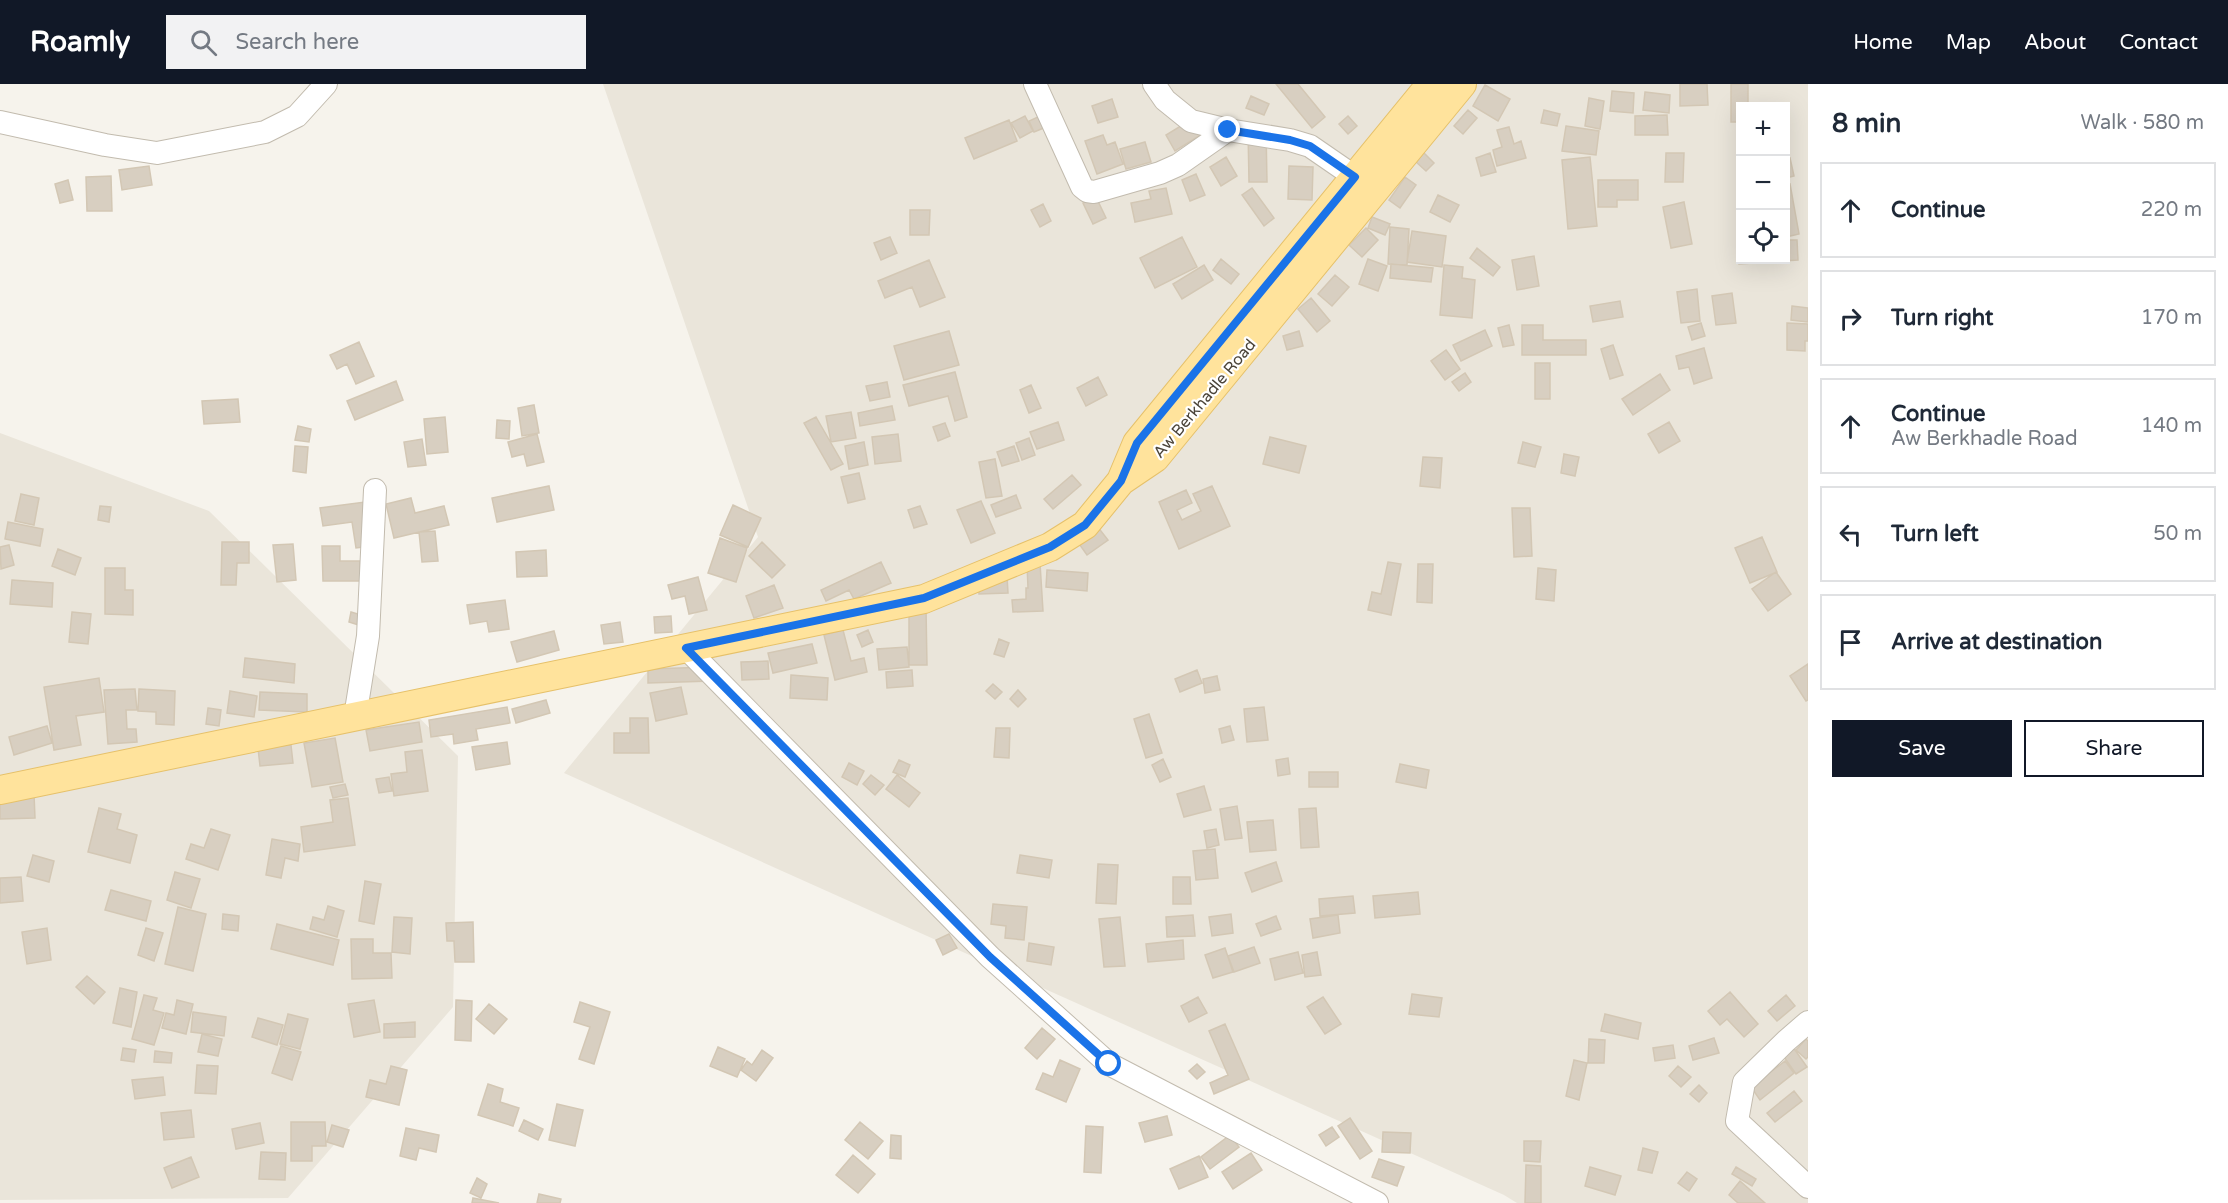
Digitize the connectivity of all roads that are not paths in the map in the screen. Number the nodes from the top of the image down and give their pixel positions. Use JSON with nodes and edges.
{"nodes":[{"id":1,"x":326,"y":84,"type":"edge"},
{"id":2,"x":1035,"y":84,"type":"edge"},
{"id":3,"x":1154,"y":84,"type":"edge"},
{"id":4,"x":1431,"y":84,"type":"edge"},
{"id":5,"x":1462,"y":84,"type":"edge"},
{"id":6,"x":0,"y":122,"type":"edge"},
{"id":7,"x":1228,"y":130,"type":"junction"},
{"id":8,"x":1355,"y":177,"type":"junction"},
{"id":9,"x":1121,"y":481,"type":"junction"},
{"id":10,"x":375,"y":490,"type":"dead end"},
{"id":11,"x":686,"y":648,"type":"junction"},
{"id":12,"x":355,"y":717,"type":"junction"},
{"id":13,"x":0,"y":790,"type":"edge"},
{"id":14,"x":1808,"y":1022,"type":"edge"},
{"id":15,"x":1808,"y":1187,"type":"edge"},
{"id":16,"x":1377,"y":1203,"type":"edge"}],
"edges":[{"from":1,"to":6,"type":"street"},
{"from":2,"to":7,"type":"street"},
{"from":3,"to":7,"type":"street"},
{"from":4,"to":8,"type":"main road","name":"Aw Berkhadle Road"},
{"from":5,"to":9,"type":"main road","name":"Aw Berkhadle Road"},
{"from":7,"to":8,"type":"street"},
{"from":8,"to":9,"type":"main road","name":"Aw Berkhadle Road"},
{"from":9,"to":11,"type":"main road"},
{"from":10,"to":12,"type":"street"},
{"from":11,"to":12,"type":"main road"},
{"from":11,"to":16,"type":"street"},
{"from":12,"to":13,"type":"main road"},
{"from":14,"to":15,"type":"street"}]}
